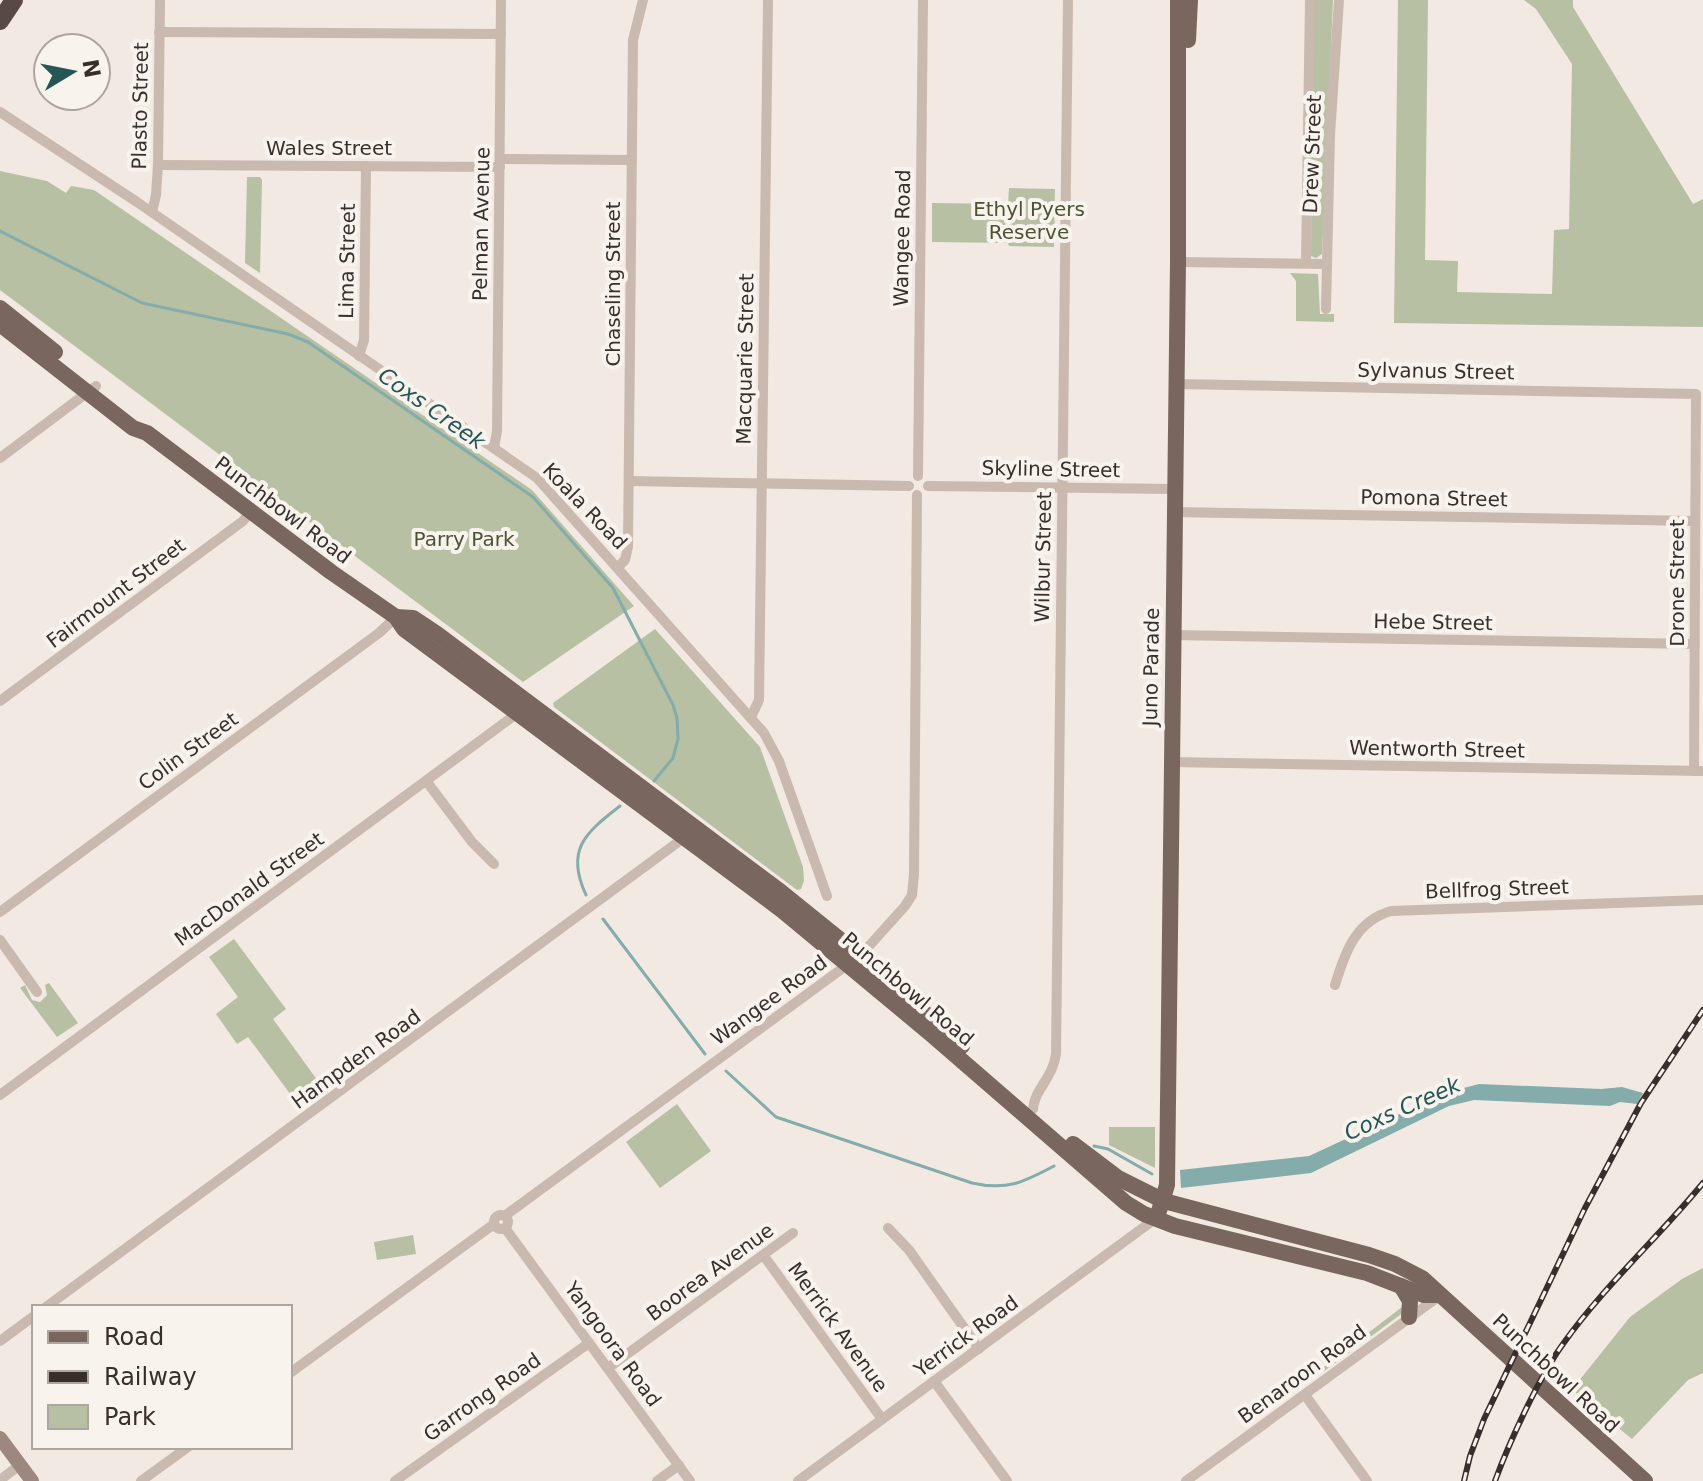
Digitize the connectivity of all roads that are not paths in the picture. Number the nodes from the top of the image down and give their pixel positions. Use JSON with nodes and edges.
{"nodes":[{"id":1,"x":14,"y":0,"type":"edge"},
{"id":2,"x":160,"y":0,"type":"edge"},
{"id":3,"x":501,"y":0,"type":"edge"},
{"id":4,"x":643,"y":0,"type":"edge"},
{"id":5,"x":768,"y":0,"type":"edge"},
{"id":6,"x":923,"y":0,"type":"edge"},
{"id":7,"x":1068,"y":0,"type":"edge"},
{"id":8,"x":1178,"y":0,"type":"edge"},
{"id":9,"x":1190,"y":0,"type":"edge"},
{"id":10,"x":1310,"y":0,"type":"edge"},
{"id":11,"x":1339,"y":0,"type":"edge"},
{"id":12,"x":0,"y":21,"type":"edge"},
{"id":13,"x":159,"y":32,"type":"junction"},
{"id":14,"x":501,"y":34,"type":"junction"},
{"id":15,"x":0,"y":112,"type":"edge"},
{"id":16,"x":1179,"y":113,"type":"junction"},
{"id":17,"x":632,"y":160,"type":"junction"},
{"id":18,"x":500,"y":163,"type":"junction"},
{"id":19,"x":158,"y":165,"type":"junction"},
{"id":20,"x":366,"y":166,"type":"junction"},
{"id":21,"x":152,"y":212,"type":"junction"},
{"id":22,"x":1178,"y":262,"type":"junction"},
{"id":23,"x":1306,"y":263,"type":"junction"},
{"id":24,"x":1326,"y":264,"type":"junction"},
{"id":25,"x":0,"y":308,"type":"edge"},
{"id":26,"x":1326,"y":309,"type":"dead end"},
{"id":27,"x":0,"y":324,"type":"edge"},
{"id":28,"x":359,"y":356,"type":"junction"},
{"id":29,"x":1176,"y":384,"type":"junction"},
{"id":30,"x":92,"y":389,"type":"junction"},
{"id":31,"x":1696,"y":394,"type":"joint"},
{"id":32,"x":494,"y":448,"type":"junction"},
{"id":33,"x":0,"y":458,"type":"edge"},
{"id":34,"x":918,"y":476,"type":"junction"},
{"id":35,"x":629,"y":481,"type":"junction"},
{"id":36,"x":761,"y":484,"type":"junction"},
{"id":37,"x":909,"y":486,"type":"junction"},
{"id":38,"x":928,"y":486,"type":"junction"},
{"id":39,"x":1062,"y":487,"type":"junction"},
{"id":40,"x":1173,"y":489,"type":"junction"},
{"id":41,"x":917,"y":495,"type":"junction"},
{"id":42,"x":251,"y":511,"type":"junction"},
{"id":43,"x":1173,"y":512,"type":"junction"},
{"id":44,"x":1695,"y":521,"type":"junction"},
{"id":45,"x":618,"y":567,"type":"junction"},
{"id":46,"x":396,"y":617,"type":"junction"},
{"id":47,"x":1172,"y":635,"type":"junction"},
{"id":48,"x":1694,"y":644,"type":"junction"},
{"id":49,"x":0,"y":701,"type":"edge"},
{"id":50,"x":519,"y":712,"type":"junction"},
{"id":51,"x":751,"y":717,"type":"junction"},
{"id":52,"x":1170,"y":762,"type":"junction"},
{"id":53,"x":1699,"y":771,"type":"edge"},
{"id":54,"x":427,"y":782,"type":"junction"},
{"id":55,"x":685,"y":837,"type":"junction"},
{"id":56,"x":494,"y":864,"type":"dead end"},
{"id":57,"x":827,"y":896,"type":"dead end"},
{"id":58,"x":1703,"y":900,"type":"edge"},
{"id":59,"x":0,"y":912,"type":"edge"},
{"id":60,"x":0,"y":940,"type":"edge"},
{"id":61,"x":853,"y":960,"type":"junction"},
{"id":62,"x":1335,"y":985,"type":"dead end"},
{"id":63,"x":37,"y":992,"type":"dead end"},
{"id":64,"x":0,"y":1095,"type":"edge"},
{"id":65,"x":1033,"y":1109,"type":"junction"},
{"id":66,"x":1164,"y":1201,"type":"junction"},
{"id":67,"x":1155,"y":1219,"type":"junction"},
{"id":68,"x":500,"y":1226,"type":"junction"},
{"id":69,"x":888,"y":1228,"type":"dead end"},
{"id":70,"x":793,"y":1233,"type":"dead end"},
{"id":71,"x":764,"y":1256,"type":"junction"},
{"id":72,"x":1400,"y":1284,"type":"junction"},
{"id":73,"x":1439,"y":1295,"type":"junction"},
{"id":74,"x":49,"y":1305,"type":"edge"},
{"id":75,"x":32,"y":1317,"type":"edge"},
{"id":76,"x":1409,"y":1317,"type":"junction"},
{"id":77,"x":0,"y":1341,"type":"edge"},
{"id":78,"x":589,"y":1343,"type":"junction"},
{"id":79,"x":979,"y":1349,"type":"junction"},
{"id":80,"x":608,"y":1368,"type":"junction"},
{"id":81,"x":292,"y":1372,"type":"edge"},
{"id":82,"x":934,"y":1381,"type":"junction"},
{"id":83,"x":1305,"y":1395,"type":"junction"},
{"id":84,"x":882,"y":1419,"type":"junction"},
{"id":85,"x":0,"y":1438,"type":"edge"},
{"id":86,"x":185,"y":1449,"type":"edge"},
{"id":87,"x":20,"y":1465,"type":"junction"},
{"id":88,"x":679,"y":1465,"type":"junction"},
{"id":89,"x":1199,"y":1477,"type":"edge"},
{"id":90,"x":1644,"y":1478,"type":"edge"},
{"id":91,"x":0,"y":1480,"type":"edge"},
{"id":92,"x":1004,"y":1480,"type":"edge"},
{"id":93,"x":32,"y":1481,"type":"edge"},
{"id":94,"x":141,"y":1481,"type":"edge"},
{"id":95,"x":395,"y":1481,"type":"edge"},
{"id":96,"x":657,"y":1481,"type":"edge"},
{"id":97,"x":690,"y":1481,"type":"edge"},
{"id":98,"x":798,"y":1481,"type":"edge"},
{"id":99,"x":1186,"y":1481,"type":"edge"},
{"id":100,"x":1367,"y":1481,"type":"edge"}],
"edges":[{"from":1,"to":12,"type":"highway"},
{"from":2,"to":13,"type":"street","name":"Plasto Street"},
{"from":3,"to":14,"type":"street","name":"Pelman Avenue"},
{"from":4,"to":17,"type":"street","name":"Chaseling Street"},
{"from":5,"to":36,"type":"street","name":"Macquarie Street"},
{"from":6,"to":34,"type":"street","name":"Wangee Road"},
{"from":7,"to":39,"type":"street","name":"Wilbur Street"},
{"from":8,"to":16,"type":"main road","name":"Juno Parade"},
{"from":9,"to":16,"type":"main road","name":"Juno Parade"},
{"from":10,"to":23,"type":"street","name":"Drew Street"},
{"from":11,"to":24,"type":"street","name":"Drew Street"},
{"from":13,"to":14,"type":"street"},
{"from":13,"to":19,"type":"street","name":"Plasto Street"},
{"from":14,"to":18,"type":"street","name":"Pelman Avenue"},
{"from":15,"to":21,"type":"street","name":"Koala Road"},
{"from":16,"to":22,"type":"main road","name":"Juno Parade"},
{"from":17,"to":18,"type":"street","name":"Wales Street"},
{"from":17,"to":35,"type":"street","name":"Chaseling Street"},
{"from":18,"to":20,"type":"street","name":"Wales Street"},
{"from":18,"to":32,"type":"street","name":"Pelman Avenue"},
{"from":19,"to":20,"type":"street","name":"Wales Street"},
{"from":19,"to":21,"type":"street","name":"Plasto Street"},
{"from":20,"to":28,"type":"street","name":"Lima Street"},
{"from":21,"to":28,"type":"street","name":"Koala Road"},
{"from":22,"to":23,"type":"street"},
{"from":22,"to":29,"type":"main road","name":"Juno Parade"},
{"from":23,"to":24,"type":"street"},
{"from":24,"to":26,"type":"street","name":"Drew Street"},
{"from":25,"to":30,"type":"main road","name":"Punchbowl Road"},
{"from":27,"to":30,"type":"main road","name":"Punchbowl Road"},
{"from":28,"to":32,"type":"street","name":"Koala Road"},
{"from":29,"to":31,"type":"street","name":"Sylvanus Street"},
{"from":29,"to":40,"type":"main road","name":"Juno Parade"},
{"from":30,"to":33,"type":"street"},
{"from":30,"to":42,"type":"main road","name":"Punchbowl Road"},
{"from":31,"to":44,"type":"street","name":"Drone Street"},
{"from":32,"to":45,"type":"street","name":"Koala Road"},
{"from":34,"to":37,"type":"street"},
{"from":34,"to":38,"type":"street"},
{"from":35,"to":36,"type":"street"},
{"from":35,"to":45,"type":"street","name":"Chaseling Street"},
{"from":36,"to":37,"type":"street"},
{"from":36,"to":51,"type":"street","name":"Macquarie Street"},
{"from":37,"to":41,"type":"street"},
{"from":38,"to":39,"type":"street","name":"Skyline Street"},
{"from":38,"to":41,"type":"street"},
{"from":39,"to":40,"type":"street","name":"Skyline Street"},
{"from":39,"to":65,"type":"street","name":"Wilbur Street"},
{"from":40,"to":43,"type":"main road","name":"Juno Parade"},
{"from":41,"to":61,"type":"street","name":"Wangee Road"},
{"from":42,"to":46,"type":"main road","name":"Punchbowl Road"},
{"from":42,"to":49,"type":"street","name":"Fairmount Street"},
{"from":43,"to":44,"type":"street","name":"Pomona Street"},
{"from":43,"to":47,"type":"main road","name":"Juno Parade"},
{"from":44,"to":48,"type":"street","name":"Drone Street"},
{"from":45,"to":51,"type":"street","name":"Koala Road"},
{"from":46,"to":50,"type":"main road","name":"Punchbowl Road"},
{"from":46,"to":59,"type":"street","name":"Colin Street"},
{"from":46,"to":61,"type":"main road","name":"Punchbowl Road"},
{"from":47,"to":48,"type":"street","name":"Hebe Street"},
{"from":47,"to":52,"type":"main road","name":"Juno Parade"},
{"from":48,"to":53,"type":"street","name":"Drone Street"},
{"from":50,"to":54,"type":"street","name":"MacDonald Street"},
{"from":50,"to":55,"type":"main road","name":"Punchbowl Road"},
{"from":51,"to":57,"type":"street","name":"Koala Road"},
{"from":52,"to":53,"type":"street","name":"Wentworth Street"},
{"from":52,"to":66,"type":"main road","name":"Juno Parade"},
{"from":54,"to":56,"type":"street"},
{"from":54,"to":64,"type":"street","name":"MacDonald Street"},
{"from":55,"to":61,"type":"main road","name":"Punchbowl Road"},
{"from":55,"to":74,"type":"street","name":"Hampden Road"},
{"from":58,"to":62,"type":"street","name":"Bellfrog Street"},
{"from":60,"to":63,"type":"street"},
{"from":61,"to":65,"type":"main road","name":"Punchbowl Road"},
{"from":61,"to":67,"type":"main road","name":"Punchbowl Road"},
{"from":61,"to":68,"type":"street","name":"Wangee Road"},
{"from":65,"to":66,"type":"main road","name":"Punchbowl Road"},
{"from":66,"to":67,"type":"main road","name":"Juno Parade"},
{"from":66,"to":73,"type":"main road","name":"Punchbowl Road"},
{"from":67,"to":72,"type":"main road","name":"Punchbowl Road"},
{"from":67,"to":79,"type":"street","name":"Yerrick Road"},
{"from":68,"to":78,"type":"street","name":"Yangoora Road"},
{"from":68,"to":81,"type":"street"},
{"from":69,"to":79,"type":"street"},
{"from":70,"to":71,"type":"street","name":"Boorea Avenue"},
{"from":71,"to":80,"type":"street","name":"Boorea Avenue"},
{"from":71,"to":84,"type":"street","name":"Merrick Avenue"},
{"from":72,"to":73,"type":"main road","name":"Punchbowl Road"},
{"from":72,"to":76,"type":"main road"},
{"from":73,"to":76,"type":"street","name":"Benaroon Road"},
{"from":73,"to":90,"type":"main road","name":"Punchbowl Road"},
{"from":75,"to":77,"type":"street"},
{"from":76,"to":83,"type":"street","name":"Benaroon Road"},
{"from":78,"to":80,"type":"street","name":"Yangoora Road"},
{"from":78,"to":95,"type":"street","name":"Garrong Road"},
{"from":79,"to":82,"type":"street","name":"Yerrick Road"},
{"from":80,"to":88,"type":"street","name":"Yangoora Road"},
{"from":82,"to":84,"type":"street","name":"Yerrick Road"},
{"from":82,"to":92,"type":"street"},
{"from":83,"to":89,"type":"street","name":"Benaroon Road"},
{"from":83,"to":100,"type":"street"},
{"from":84,"to":98,"type":"street","name":"Yerrick Road"},
{"from":85,"to":87,"type":"main road"},
{"from":86,"to":94,"type":"street"},
{"from":87,"to":91,"type":"street"},
{"from":87,"to":93,"type":"main road"},
{"from":88,"to":96,"type":"street"},
{"from":88,"to":97,"type":"street","name":"Yangoora Road"},
{"from":89,"to":99,"type":"street","name":"Benaroon Road"}]}
